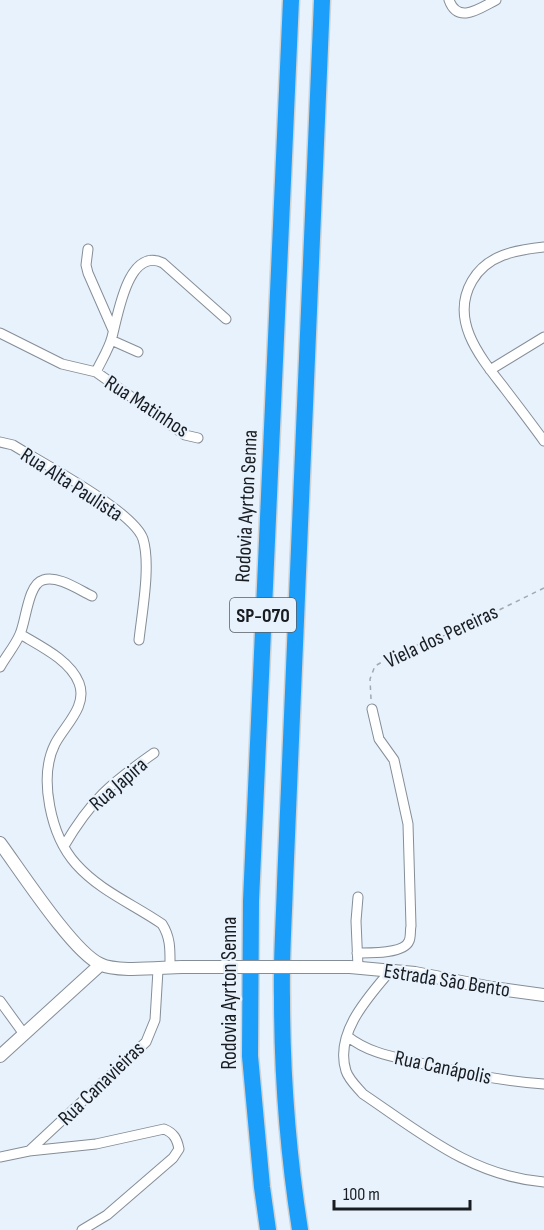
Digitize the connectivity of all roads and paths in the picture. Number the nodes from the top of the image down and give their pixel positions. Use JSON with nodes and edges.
{"nodes":[{"id":1,"x":291,"y":0,"type":"edge"},
{"id":2,"x":322,"y":0,"type":"edge"},
{"id":3,"x":449,"y":0,"type":"edge"},
{"id":4,"x":496,"y":0,"type":"edge"},
{"id":5,"x":544,"y":247,"type":"edge"},
{"id":6,"x":88,"y":249,"type":"dead end"},
{"id":7,"x":226,"y":319,"type":"dead end"},
{"id":8,"x":0,"y":333,"type":"edge"},
{"id":9,"x":112,"y":335,"type":"junction"},
{"id":10,"x":544,"y":337,"type":"edge"},
{"id":11,"x":138,"y":352,"type":"dead end"},
{"id":12,"x":490,"y":370,"type":"junction"},
{"id":13,"x":96,"y":372,"type":"junction"},
{"id":14,"x":198,"y":438,"type":"dead end"},
{"id":15,"x":544,"y":441,"type":"edge"},
{"id":16,"x":0,"y":442,"type":"edge"},
{"id":17,"x":544,"y":588,"type":"edge"},
{"id":18,"x":92,"y":596,"type":"dead end"},
{"id":19,"x":20,"y":633,"type":"junction"},
{"id":20,"x":139,"y":640,"type":"dead end"},
{"id":21,"x":0,"y":667,"type":"edge"},
{"id":22,"x":372,"y":709,"type":"joint"},
{"id":23,"x":154,"y":753,"type":"dead end"},
{"id":24,"x":0,"y":843,"type":"edge"},
{"id":25,"x":64,"y":846,"type":"junction"},
{"id":26,"x":358,"y":897,"type":"dead end"},
{"id":27,"x":357,"y":953,"type":"junction"},
{"id":28,"x":100,"y":965,"type":"junction"},
{"id":29,"x":354,"y":967,"type":"junction"},
{"id":30,"x":170,"y":968,"type":"junction"},
{"id":31,"x":391,"y":970,"type":"junction"},
{"id":32,"x":544,"y":995,"type":"edge"},
{"id":33,"x":0,"y":1001,"type":"edge"},
{"id":34,"x":24,"y":1034,"type":"junction"},
{"id":35,"x":347,"y":1036,"type":"junction"},
{"id":36,"x":0,"y":1056,"type":"edge"},
{"id":37,"x":544,"y":1084,"type":"edge"},
{"id":38,"x":29,"y":1150,"type":"junction"},
{"id":39,"x":0,"y":1157,"type":"edge"},
{"id":40,"x":544,"y":1182,"type":"edge"},
{"id":41,"x":82,"y":1230,"type":"edge"},
{"id":42,"x":268,"y":1230,"type":"edge"},
{"id":43,"x":300,"y":1230,"type":"edge"}],
"edges":[{"from":1,"to":42,"type":"highway","name":"Rodovia Ayrton Senna","number":"SP-070"},
{"from":2,"to":43,"type":"highway","number":"SP-070"},
{"from":3,"to":4,"type":"street"},
{"from":5,"to":12,"type":"street"},
{"from":6,"to":9,"type":"street"},
{"from":7,"to":9,"type":"street"},
{"from":8,"to":13,"type":"street"},
{"from":9,"to":11,"type":"street"},
{"from":9,"to":13,"type":"street"},
{"from":10,"to":12,"type":"street"},
{"from":12,"to":15,"type":"street"},
{"from":13,"to":14,"type":"street","name":"Rua Matinhos"},
{"from":16,"to":20,"type":"street","name":"Rua Alta Paulista"},
{"from":17,"to":22,"type":"path","name":"Viela dos Pereiras"},
{"from":18,"to":19,"type":"street"},
{"from":19,"to":21,"type":"street"},
{"from":19,"to":25,"type":"street","name":"Rua Canavieiras"},
{"from":22,"to":27,"type":"street"},
{"from":23,"to":25,"type":"street","name":"Rua Japira"},
{"from":24,"to":28,"type":"street"},
{"from":25,"to":30,"type":"street","name":"Rua Canavieiras"},
{"from":26,"to":27,"type":"street"},
{"from":27,"to":29,"type":"street"},
{"from":28,"to":30,"type":"street"},
{"from":28,"to":34,"type":"street"},
{"from":29,"to":30,"type":"street","name":"Estrada São Bento","bridge":true},
{"from":29,"to":31,"type":"street","name":"Estrada São Bento"},
{"from":30,"to":38,"type":"street","name":"Rua Canavieiras"},
{"from":31,"to":32,"type":"street","name":"Estrada São Bento"},
{"from":31,"to":35,"type":"street"},
{"from":33,"to":34,"type":"street"},
{"from":34,"to":36,"type":"street"},
{"from":35,"to":37,"type":"street","name":"Rua Canápolis"},
{"from":35,"to":40,"type":"street"},
{"from":38,"to":39,"type":"street"},
{"from":38,"to":41,"type":"street"}]}
